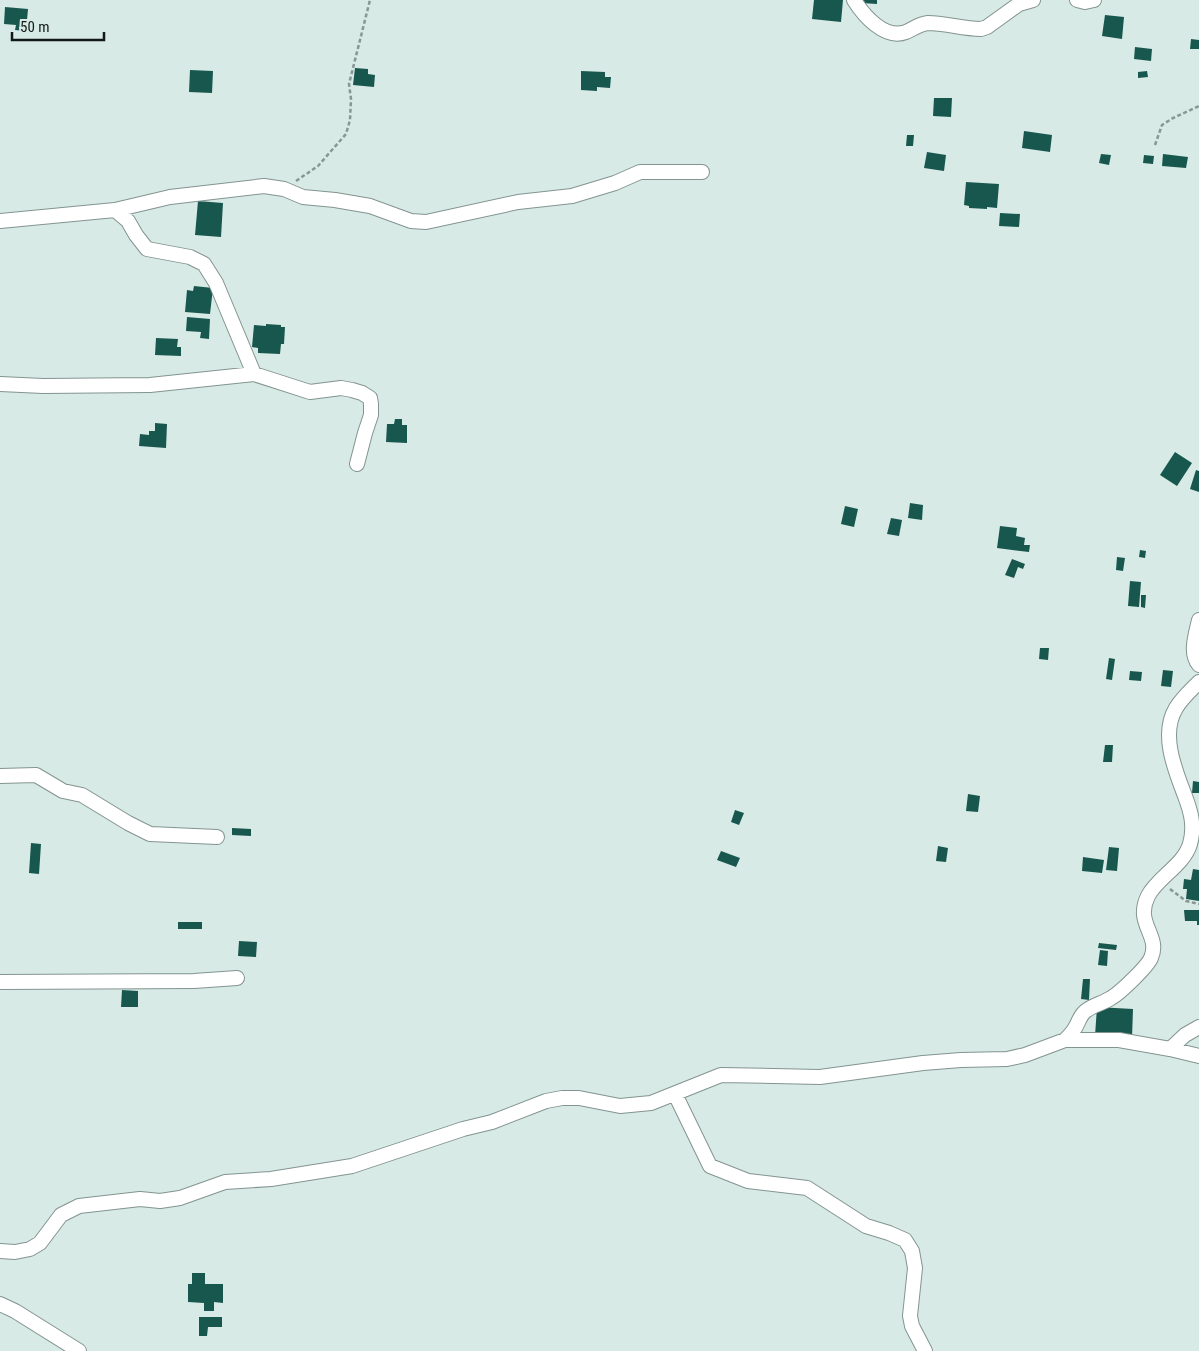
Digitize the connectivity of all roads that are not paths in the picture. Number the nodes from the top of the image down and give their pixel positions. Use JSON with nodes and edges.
{"nodes":[{"id":1,"x":854,"y":0,"type":"edge"},
{"id":2,"x":1033,"y":0,"type":"edge"},
{"id":3,"x":1077,"y":0,"type":"edge"},
{"id":4,"x":1094,"y":0,"type":"edge"},
{"id":5,"x":702,"y":172,"type":"dead end"},
{"id":6,"x":115,"y":210,"type":"junction"},
{"id":7,"x":0,"y":221,"type":"edge"},
{"id":8,"x":254,"y":374,"type":"junction"},
{"id":9,"x":0,"y":384,"type":"edge"},
{"id":10,"x":357,"y":464,"type":"dead end"},
{"id":11,"x":1199,"y":620,"type":"edge"},
{"id":12,"x":1199,"y":665,"type":"edge"},
{"id":13,"x":1199,"y":682,"type":"edge"},
{"id":14,"x":0,"y":776,"type":"edge"},
{"id":15,"x":217,"y":837,"type":"dead end"},
{"id":16,"x":237,"y":978,"type":"dead end"},
{"id":17,"x":0,"y":982,"type":"edge"},
{"id":18,"x":1199,"y":1027,"type":"edge"},
{"id":19,"x":1065,"y":1040,"type":"junction"},
{"id":20,"x":1170,"y":1049,"type":"junction"},
{"id":21,"x":1199,"y":1056,"type":"edge"},
{"id":22,"x":675,"y":1094,"type":"junction"},
{"id":23,"x":0,"y":1251,"type":"edge"},
{"id":24,"x":0,"y":1304,"type":"edge"},
{"id":25,"x":79,"y":1351,"type":"edge"},
{"id":26,"x":924,"y":1351,"type":"edge"}],
"edges":[{"from":1,"to":2,"type":"street"},
{"from":3,"to":4,"type":"street"},
{"from":5,"to":6,"type":"street"},
{"from":6,"to":7,"type":"street"},
{"from":6,"to":8,"type":"street"},
{"from":8,"to":9,"type":"street"},
{"from":8,"to":10,"type":"street"},
{"from":11,"to":12,"type":"street"},
{"from":13,"to":19,"type":"street"},
{"from":14,"to":15,"type":"street"},
{"from":16,"to":17,"type":"street"},
{"from":18,"to":20,"type":"street"},
{"from":19,"to":20,"type":"street"},
{"from":19,"to":22,"type":"street"},
{"from":20,"to":21,"type":"street"},
{"from":22,"to":23,"type":"street"},
{"from":22,"to":26,"type":"street"},
{"from":24,"to":25,"type":"street"}]}
